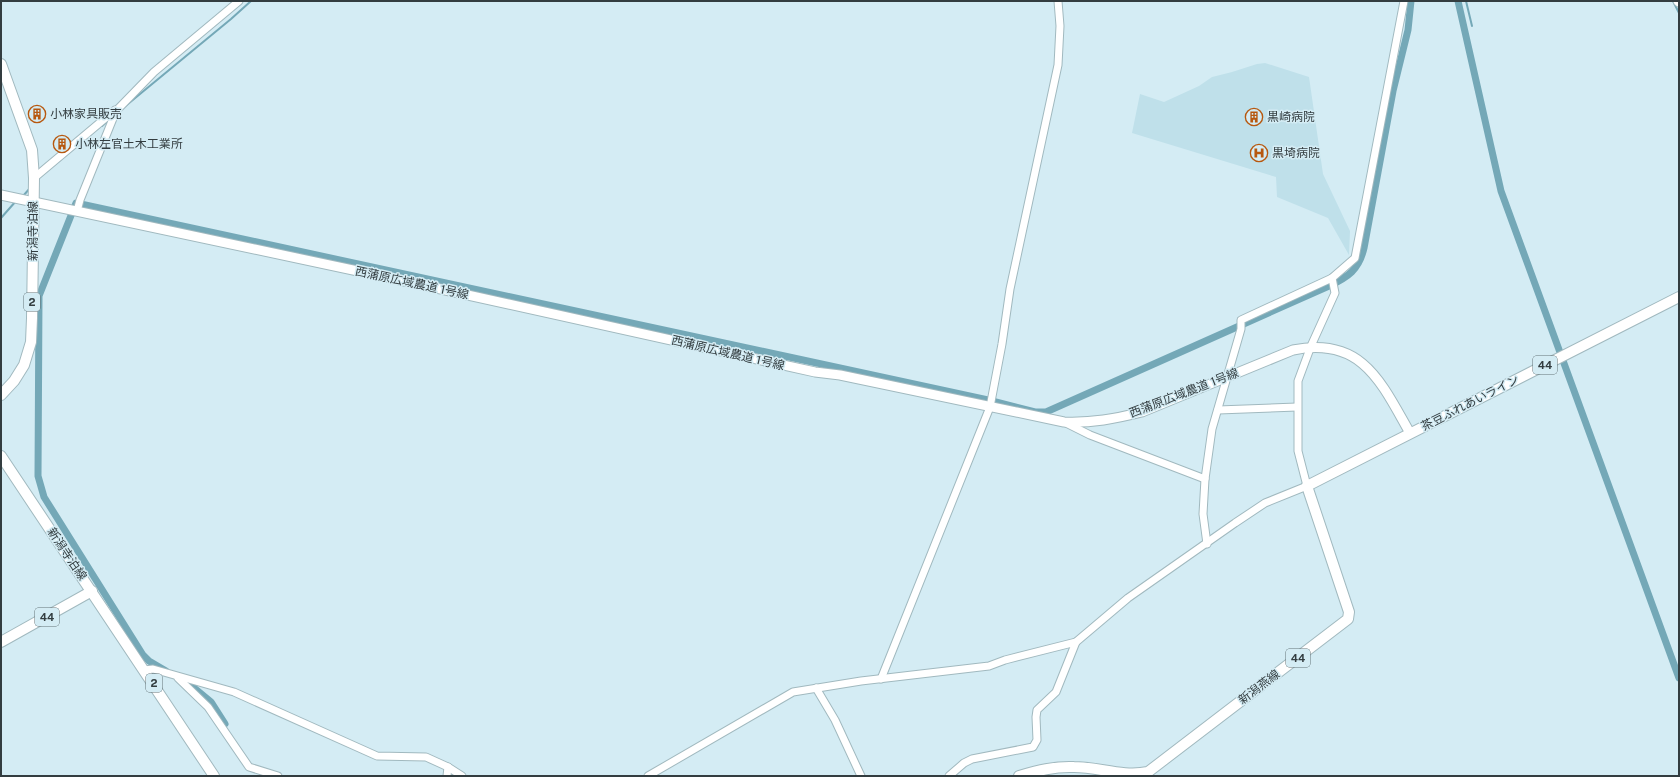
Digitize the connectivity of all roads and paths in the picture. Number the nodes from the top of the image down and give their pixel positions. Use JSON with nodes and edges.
{"nodes":[{"id":1,"x":239,"y":1,"type":"edge"},
{"id":2,"x":1058,"y":1,"type":"edge"},
{"id":3,"x":1404,"y":1,"type":"edge"},
{"id":4,"x":1,"y":64,"type":"edge"},
{"id":5,"x":124,"y":102,"type":"junction"},
{"id":6,"x":33,"y":179,"type":"junction"},
{"id":7,"x":1,"y":195,"type":"edge"},
{"id":8,"x":27,"y":200,"type":"junction"},
{"id":9,"x":78,"y":211,"type":"junction"},
{"id":10,"x":1332,"y":278,"type":"junction"},
{"id":11,"x":1679,"y":297,"type":"edge"},
{"id":12,"x":1311,"y":346,"type":"junction"},
{"id":13,"x":1227,"y":377,"type":"junction"},
{"id":14,"x":1,"y":395,"type":"edge"},
{"id":15,"x":990,"y":407,"type":"junction"},
{"id":16,"x":1297,"y":408,"type":"junction"},
{"id":17,"x":1218,"y":410,"type":"junction"},
{"id":18,"x":1064,"y":422,"type":"junction"},
{"id":19,"x":1410,"y":433,"type":"junction"},
{"id":20,"x":1,"y":456,"type":"edge"},
{"id":21,"x":1205,"y":480,"type":"junction"},
{"id":22,"x":1307,"y":486,"type":"junction"},
{"id":23,"x":1207,"y":544,"type":"junction"},
{"id":24,"x":92,"y":591,"type":"junction"},
{"id":25,"x":1,"y":642,"type":"edge"},
{"id":26,"x":1076,"y":642,"type":"junction"},
{"id":27,"x":144,"y":670,"type":"junction"},
{"id":28,"x":178,"y":678,"type":"junction"},
{"id":29,"x":881,"y":679,"type":"junction"},
{"id":30,"x":816,"y":688,"type":"junction"},
{"id":31,"x":448,"y":767,"type":"junction"},
{"id":32,"x":214,"y":776,"type":"edge"},
{"id":33,"x":278,"y":776,"type":"edge"},
{"id":34,"x":447,"y":776,"type":"edge"},
{"id":35,"x":462,"y":776,"type":"edge"},
{"id":36,"x":648,"y":776,"type":"edge"},
{"id":37,"x":861,"y":776,"type":"edge"},
{"id":38,"x":949,"y":776,"type":"edge"},
{"id":39,"x":1019,"y":776,"type":"edge"}],
"edges":[{"from":1,"to":5,"type":"street"},
{"from":2,"to":15,"type":"street"},
{"from":3,"to":10,"type":"street"},
{"from":4,"to":6,"type":"main road","name":"新潟寺泊線","number":"2"},
{"from":5,"to":6,"type":"street"},
{"from":5,"to":9,"type":"street"},
{"from":6,"to":8,"type":"main road","name":"新潟寺泊線","number":"2"},
{"from":7,"to":8,"type":"street","name":"西蒲原広域農道 1号線"},
{"from":8,"to":9,"type":"street","name":"西蒲原広域農道 1号線"},
{"from":8,"to":14,"type":"main road","name":"新潟寺泊線","number":"2"},
{"from":9,"to":15,"type":"street","name":"西蒲原広域農道 1号線"},
{"from":10,"to":12,"type":"street"},
{"from":10,"to":13,"type":"street"},
{"from":11,"to":19,"type":"main road","name":"茶豆ふれあいライン","number":"44"},
{"from":12,"to":13,"type":"street","name":"西蒲原広域農道 1号線"},
{"from":12,"to":16,"type":"street"},
{"from":12,"to":19,"type":"street","name":"西蒲原広域農道 1号線"},
{"from":13,"to":17,"type":"street"},
{"from":13,"to":18,"type":"street","name":"西蒲原広域農道 1号線"},
{"from":15,"to":18,"type":"street","name":"西蒲原広域農道 1号線"},
{"from":15,"to":29,"type":"street"},
{"from":16,"to":17,"type":"street"},
{"from":16,"to":22,"type":"street"},
{"from":17,"to":21,"type":"street"},
{"from":18,"to":21,"type":"street"},
{"from":19,"to":22,"type":"main road","number":"44"},
{"from":20,"to":24,"type":"main road","name":"新潟寺泊線","number":"2"},
{"from":21,"to":23,"type":"street"},
{"from":22,"to":23,"type":"street"},
{"from":22,"to":39,"type":"main road","name":"新潟燕線","number":"44"},
{"from":23,"to":26,"type":"street"},
{"from":24,"to":25,"type":"main road","number":"44"},
{"from":24,"to":27,"type":"main road","number":"2"},
{"from":26,"to":29,"type":"street"},
{"from":26,"to":38,"type":"street"},
{"from":27,"to":28,"type":"street"},
{"from":27,"to":32,"type":"main road","number":"2"},
{"from":28,"to":31,"type":"street"},
{"from":28,"to":33,"type":"street"},
{"from":29,"to":30,"type":"street"},
{"from":30,"to":36,"type":"street"},
{"from":30,"to":37,"type":"street"},
{"from":31,"to":34,"type":"street"},
{"from":31,"to":35,"type":"street"}]}
